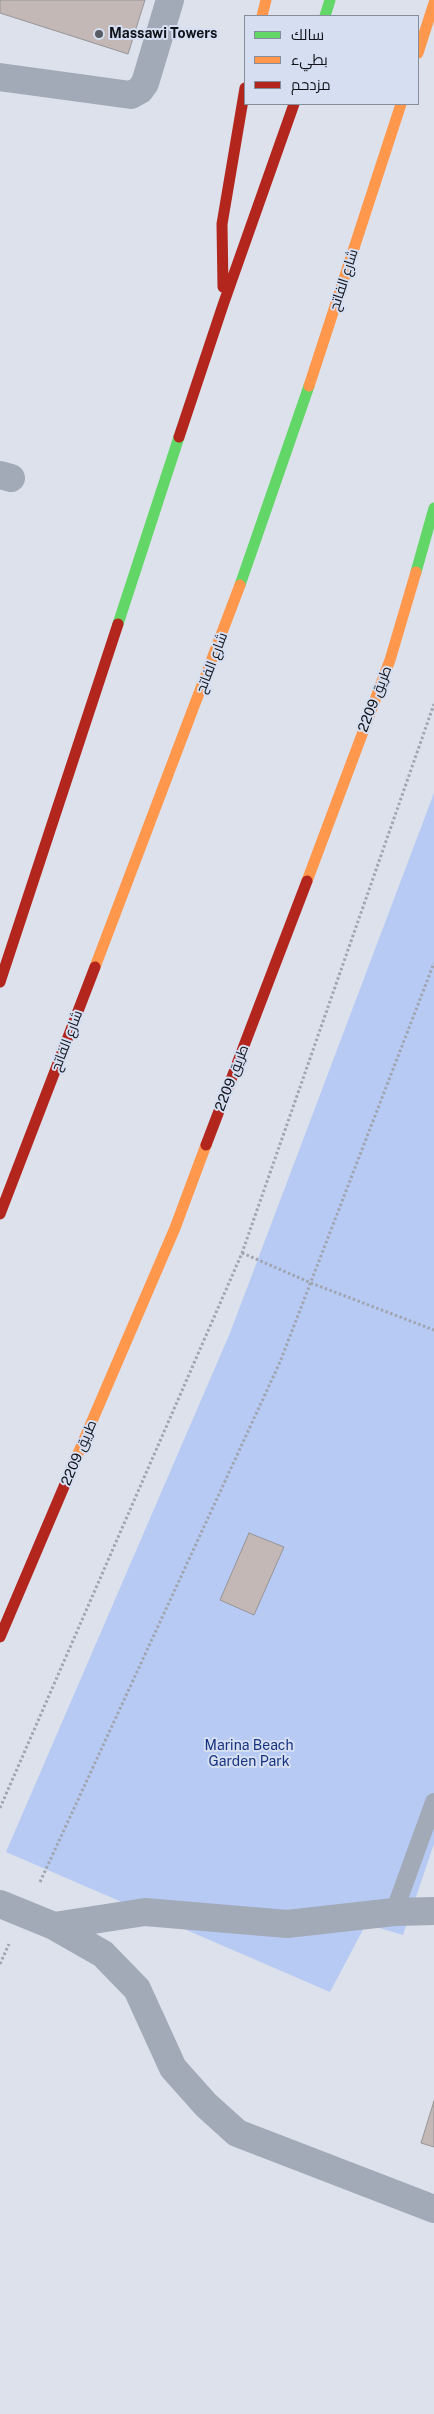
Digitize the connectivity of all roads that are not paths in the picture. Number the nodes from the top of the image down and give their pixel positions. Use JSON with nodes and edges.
{"nodes":[{"id":1,"x":170,"y":0,"type":"edge"},
{"id":2,"x":266,"y":0,"type":"edge"},
{"id":3,"x":330,"y":0,"type":"edge"},
{"id":4,"x":434,"y":3,"type":"edge"},
{"id":5,"x":262,"y":15,"type":"edge"},
{"id":6,"x":325,"y":15,"type":"edge"},
{"id":7,"x":419,"y":50,"type":"edge"},
{"id":8,"x":0,"y":77,"type":"edge"},
{"id":9,"x":244,"y":94,"type":"edge"},
{"id":10,"x":294,"y":105,"type":"edge"},
{"id":11,"x":401,"y":105,"type":"edge"},
{"id":12,"x":223,"y":305,"type":"junction"},
{"id":13,"x":434,"y":508,"type":"edge"},
{"id":14,"x":0,"y":982,"type":"edge"},
{"id":15,"x":0,"y":1214,"type":"edge"},
{"id":16,"x":0,"y":1637,"type":"edge"},
{"id":17,"x":434,"y":1802,"type":"edge"},
{"id":18,"x":428,"y":1837,"type":"edge"},
{"id":19,"x":12,"y":1909,"type":"edge"},
{"id":20,"x":434,"y":1911,"type":"edge"},
{"id":21,"x":394,"y":1912,"type":"junction"},
{"id":22,"x":54,"y":1926,"type":"junction"},
{"id":23,"x":434,"y":2210,"type":"edge"}],
"edges":[{"from":1,"to":8,"type":"street"},
{"from":2,"to":5,"type":"main road"},
{"from":3,"to":6,"type":"main road"},
{"from":4,"to":7,"type":"main road"},
{"from":9,"to":12,"type":"main road"},
{"from":10,"to":12,"type":"main road"},
{"from":11,"to":15,"type":"main road","name":"شارع الفاتح"},
{"from":12,"to":14,"type":"main road"},
{"from":13,"to":16,"type":"main road","name":"طريق 2209"},
{"from":17,"to":18,"type":"lane"},
{"from":18,"to":21,"type":"lane"},
{"from":19,"to":22,"type":"street"},
{"from":20,"to":21,"type":"street"},
{"from":21,"to":22,"type":"street"},
{"from":22,"to":23,"type":"street"}]}
